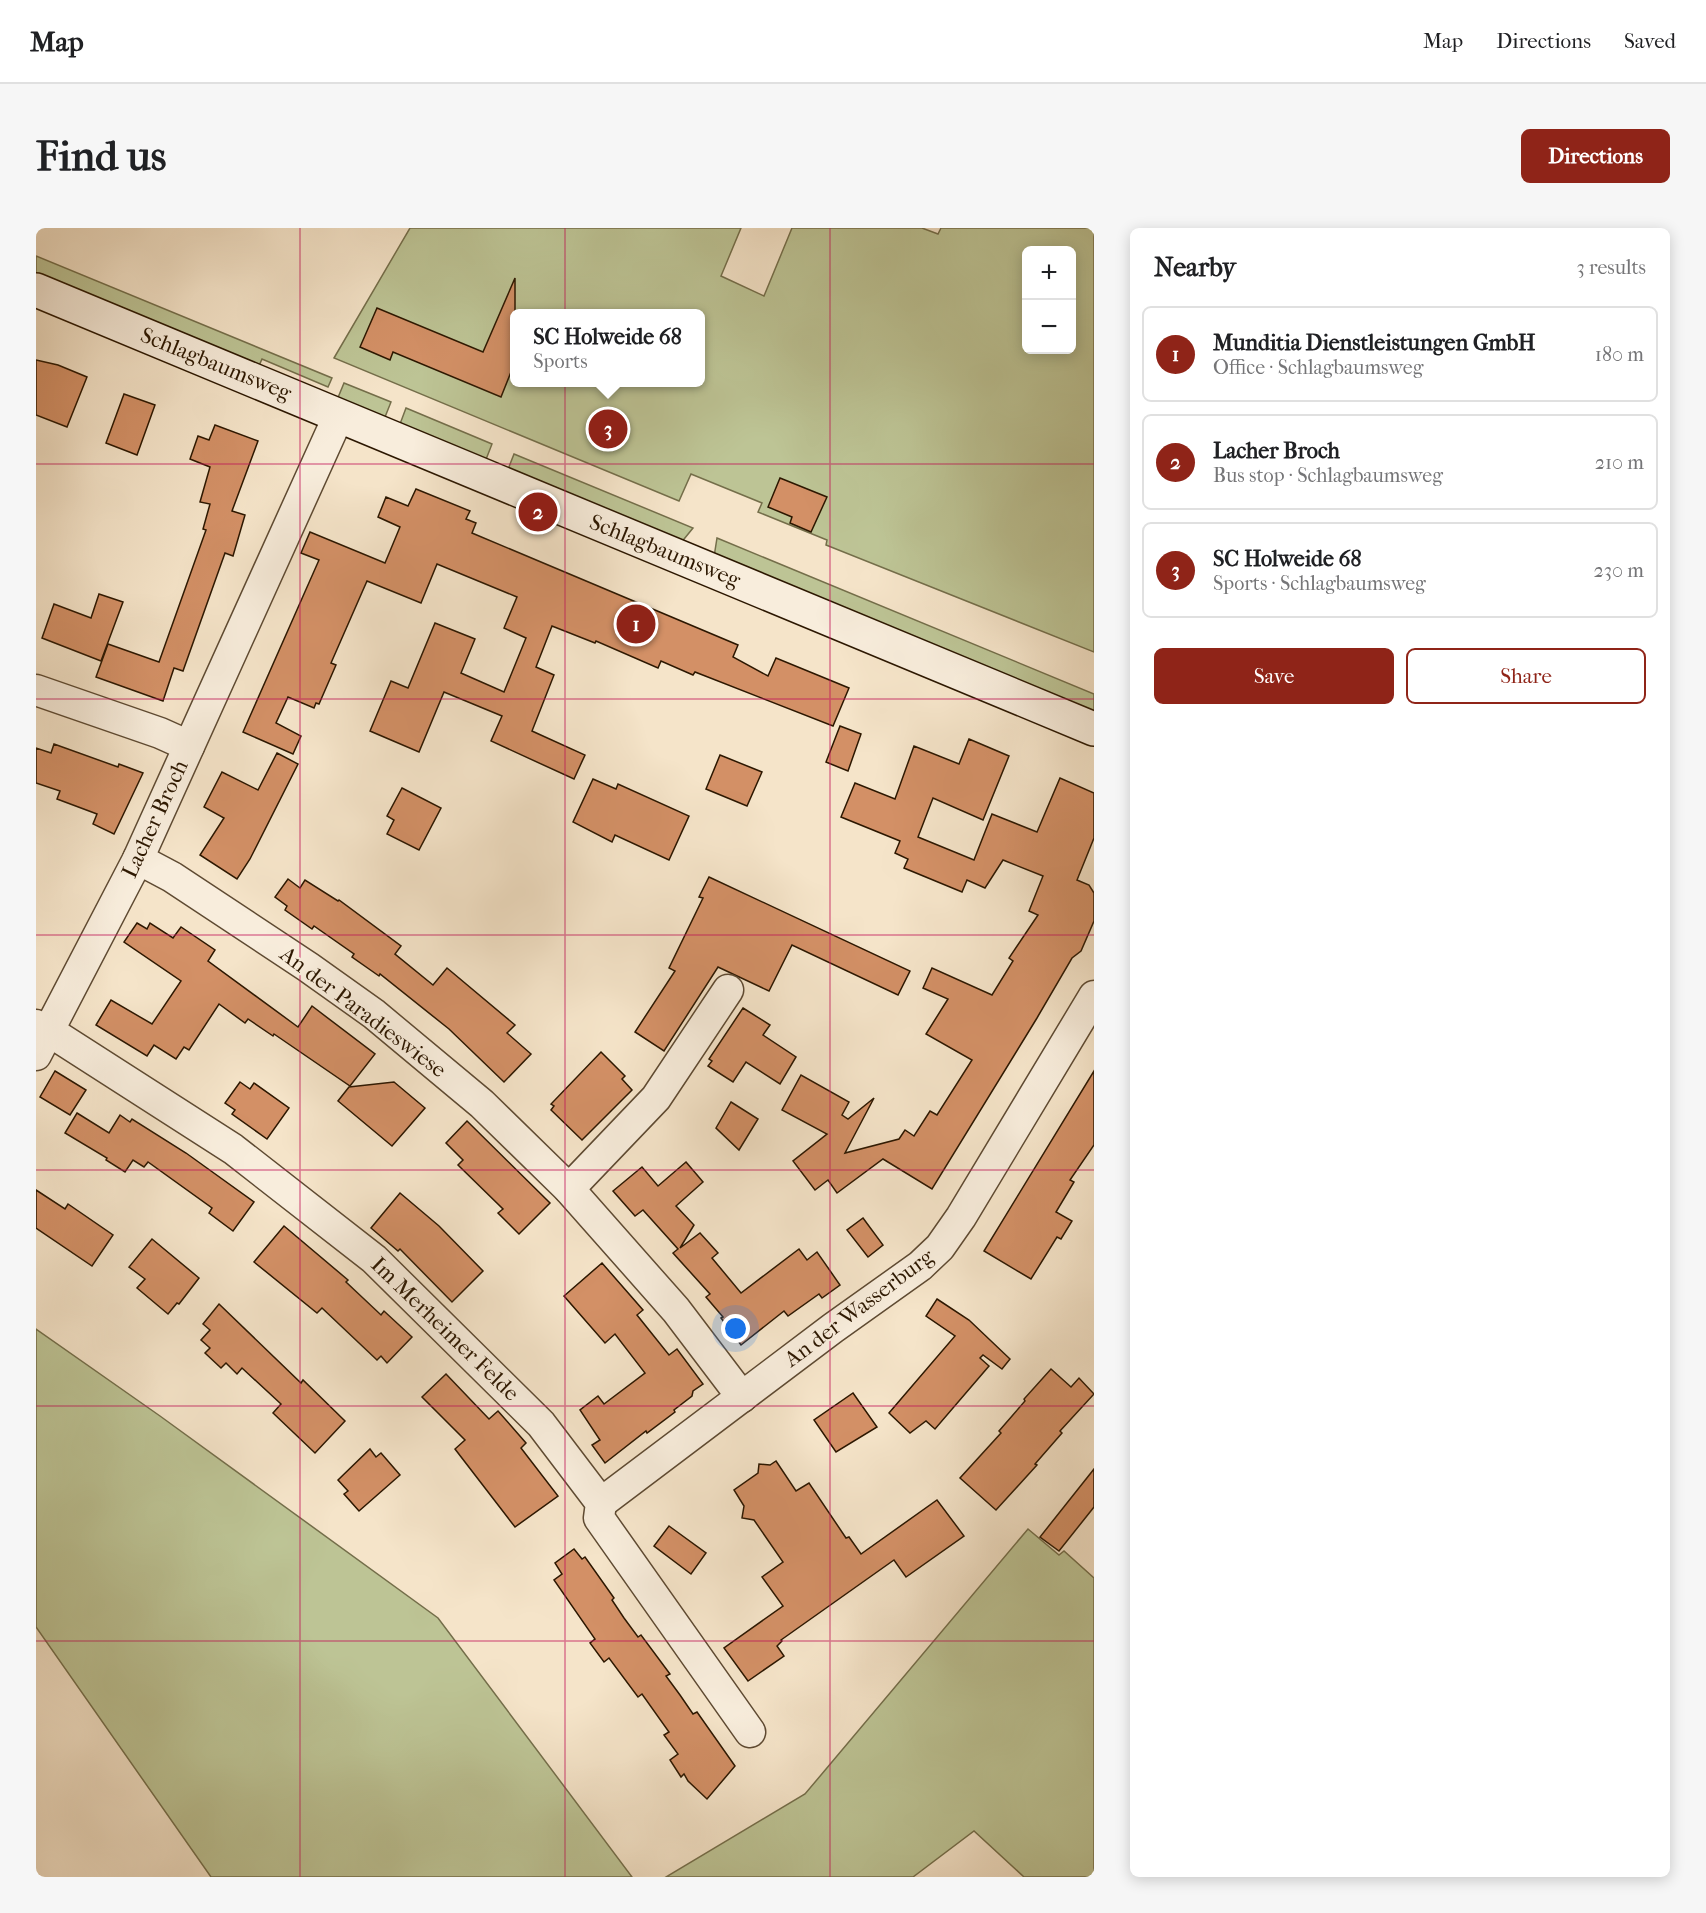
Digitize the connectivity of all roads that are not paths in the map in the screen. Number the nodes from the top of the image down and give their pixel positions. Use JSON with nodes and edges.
{"nodes":[{"id":1,"x":36,"y":290,"type":"edge"},
{"id":2,"x":339,"y":415,"type":"junction"},
{"id":3,"x":36,"y":690,"type":"edge"},
{"id":4,"x":1094,"y":729,"type":"edge"},
{"id":5,"x":189,"y":746,"type":"junction"},
{"id":6,"x":138,"y":859,"type":"junction"},
{"id":7,"x":728,"y":990,"type":"dead end"},
{"id":8,"x":1094,"y":996,"type":"edge"},
{"id":9,"x":40,"y":1037,"type":"edge"},
{"id":10,"x":569,"y":1189,"type":"junction"},
{"id":11,"x":742,"y":1397,"type":"junction"},
{"id":12,"x":601,"y":1503,"type":"junction"},
{"id":13,"x":750,"y":1732,"type":"dead end"}],
"edges":[{"from":1,"to":2,"type":"main road","name":"Schlagbaumsweg"},
{"from":2,"to":4,"type":"main road","name":"Schlagbaumsweg"},
{"from":2,"to":5,"type":"street","name":"Lacher Broch"},
{"from":3,"to":5,"type":"street"},
{"from":5,"to":6,"type":"street","name":"Lacher Broch"},
{"from":6,"to":9,"type":"street","name":"Lacher Broch"},
{"from":6,"to":10,"type":"street","name":"An der Paradieswiese"},
{"from":7,"to":10,"type":"street"},
{"from":8,"to":11,"type":"street","name":"An der Wasserburg"},
{"from":9,"to":12,"type":"street","name":"Im Merheimer Felde"},
{"from":10,"to":11,"type":"street","name":"An der Paradieswiese"},
{"from":11,"to":12,"type":"street","name":"An der Wasserburg"},
{"from":12,"to":13,"type":"street","name":"Im Merheimer Felde"}]}
